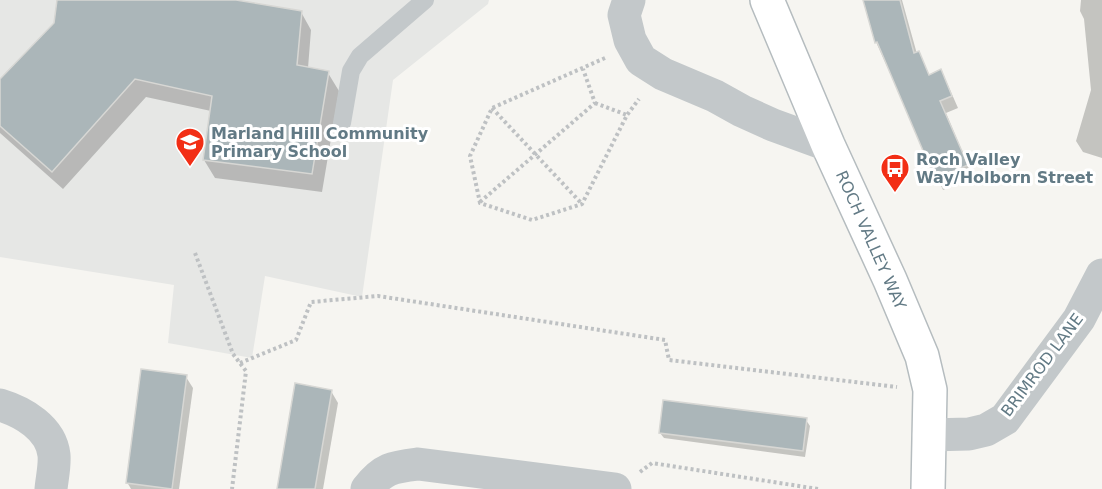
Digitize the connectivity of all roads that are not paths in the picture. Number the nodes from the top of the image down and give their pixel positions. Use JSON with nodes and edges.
{"nodes":[{"id":1,"x":424,"y":0,"type":"edge"},
{"id":2,"x":767,"y":0,"type":"edge"},
{"id":3,"x":628,"y":15,"type":"edge"},
{"id":4,"x":342,"y":123,"type":"dead end"},
{"id":5,"x":828,"y":145,"type":"junction"},
{"id":6,"x":1102,"y":275,"type":"edge"},
{"id":7,"x":1,"y":405,"type":"edge"},
{"id":8,"x":929,"y":435,"type":"junction"},
{"id":9,"x":625,"y":482,"type":"edge"},
{"id":10,"x":51,"y":489,"type":"edge"},
{"id":11,"x":367,"y":489,"type":"edge"},
{"id":12,"x":928,"y":489,"type":"edge"}],
"edges":[{"from":1,"to":4,"type":"lane"},
{"from":2,"to":5,"type":"main road","name":"ROCH VALLEY WAY"},
{"from":3,"to":5,"type":"street"},
{"from":5,"to":8,"type":"main road","name":"ROCH VALLEY WAY"},
{"from":6,"to":8,"type":"street","name":"BRIMROD LANE"},
{"from":7,"to":10,"type":"street"},
{"from":8,"to":12,"type":"main road","name":"ROCH VALLEY WAY"},
{"from":9,"to":11,"type":"street"}]}
